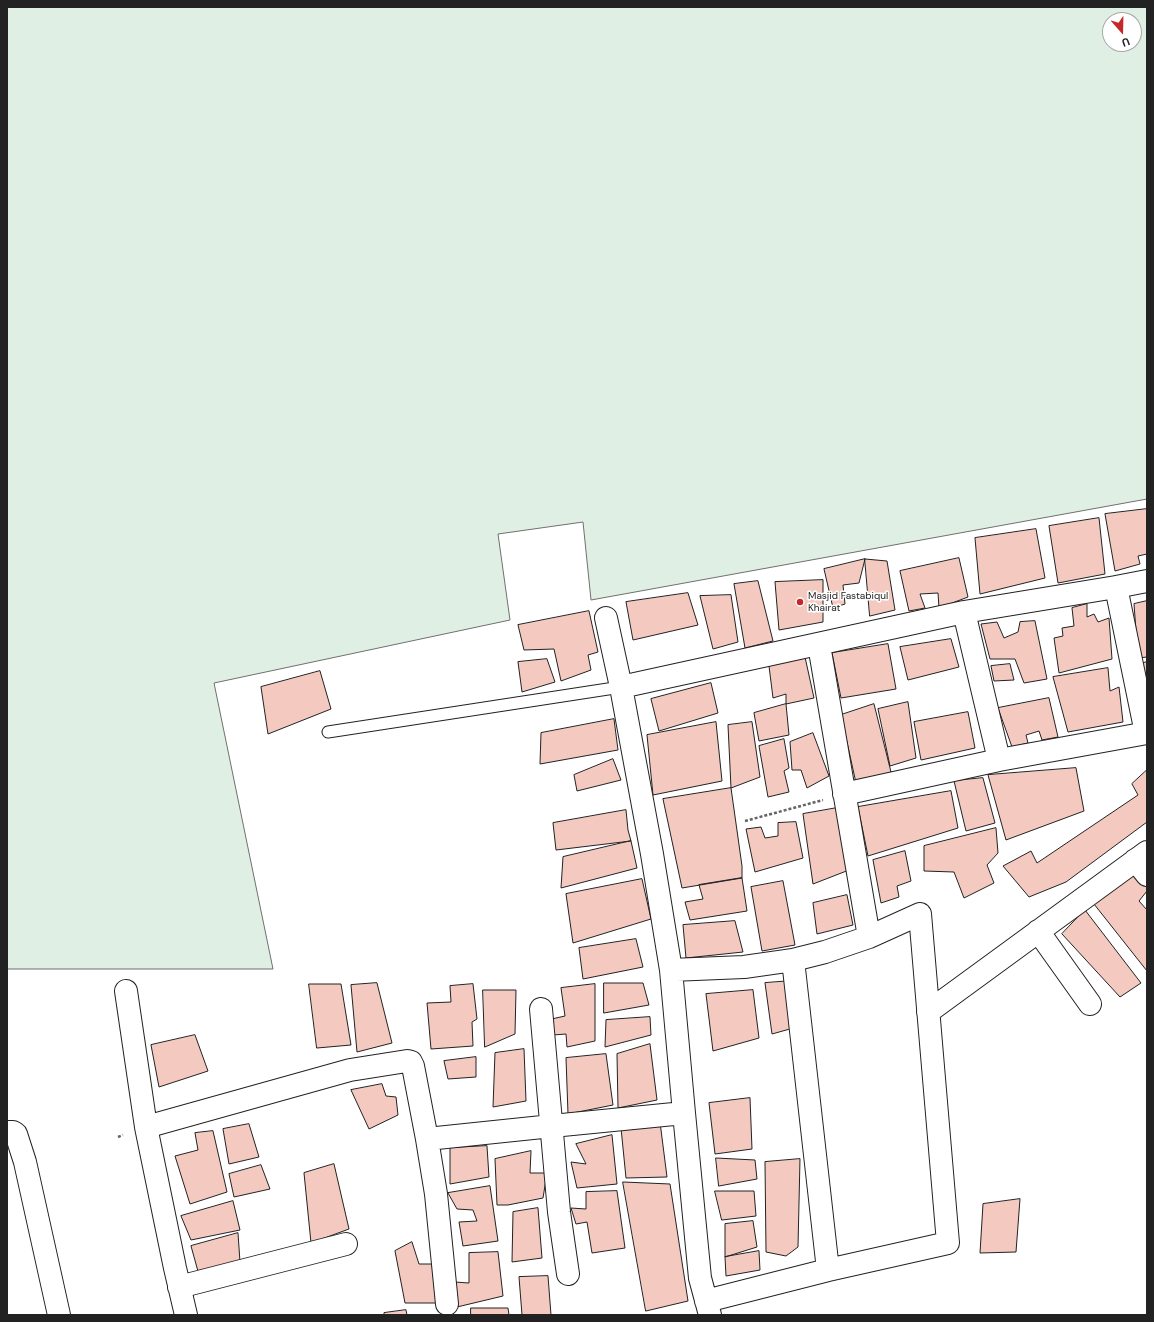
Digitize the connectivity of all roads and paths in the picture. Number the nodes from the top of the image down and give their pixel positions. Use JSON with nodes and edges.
{"nodes":[{"id":1,"x":1147,"y":581,"type":"edge"},
{"id":2,"x":1116,"y":587,"type":"junction"},
{"id":3,"x":964,"y":612,"type":"junction"},
{"id":4,"x":606,"y":618,"type":"dead end"},
{"id":5,"x":819,"y":645,"type":"junction"},
{"id":6,"x":621,"y":687,"type":"junction"},
{"id":7,"x":328,"y":732,"type":"dead end"},
{"id":8,"x":1147,"y":733,"type":"edge"},
{"id":9,"x":999,"y":760,"type":"junction"},
{"id":10,"x":844,"y":794,"type":"junction"},
{"id":11,"x":745,"y":822,"type":"dead end"},
{"id":12,"x":1143,"y":862,"type":"edge"},
{"id":13,"x":1038,"y":931,"type":"junction"},
{"id":14,"x":869,"y":937,"type":"junction"},
{"id":15,"x":792,"y":960,"type":"junction"},
{"id":16,"x":671,"y":970,"type":"junction"},
{"id":17,"x":126,"y":991,"type":"dead end"},
{"id":18,"x":1090,"y":1004,"type":"dead end"},
{"id":19,"x":541,"y":1009,"type":"dead end"},
{"id":20,"x":928,"y":1012,"type":"junction"},
{"id":21,"x":684,"y":1113,"type":"junction"},
{"id":22,"x":552,"y":1126,"type":"junction"},
{"id":23,"x":146,"y":1127,"type":"junction"},
{"id":24,"x":7,"y":1132,"type":"edge"},
{"id":25,"x":427,"y":1139,"type":"junction"},
{"id":26,"x":346,"y":1244,"type":"dead end"},
{"id":27,"x":828,"y":1270,"type":"junction"},
{"id":28,"x":568,"y":1274,"type":"dead end"},
{"id":29,"x":179,"y":1288,"type":"junction"},
{"id":30,"x":447,"y":1304,"type":"dead end"},
{"id":31,"x":708,"y":1308,"type":"edge"},
{"id":32,"x":59,"y":1315,"type":"edge"},
{"id":33,"x":186,"y":1315,"type":"edge"}],
"edges":[{"from":1,"to":2,"type":"street"},
{"from":2,"to":3,"type":"street"},
{"from":2,"to":8,"type":"street"},
{"from":3,"to":5,"type":"street"},
{"from":3,"to":9,"type":"street"},
{"from":4,"to":6,"type":"street"},
{"from":5,"to":6,"type":"street"},
{"from":5,"to":10,"type":"street"},
{"from":6,"to":7,"type":"lane"},
{"from":6,"to":16,"type":"street"},
{"from":8,"to":9,"type":"street"},
{"from":9,"to":10,"type":"street"},
{"from":10,"to":11,"type":"path"},
{"from":10,"to":14,"type":"street"},
{"from":12,"to":13,"type":"street"},
{"from":13,"to":18,"type":"street"},
{"from":13,"to":20,"type":"street"},
{"from":14,"to":15,"type":"street"},
{"from":14,"to":20,"type":"street"},
{"from":15,"to":16,"type":"street"},
{"from":15,"to":27,"type":"street"},
{"from":16,"to":21,"type":"street"},
{"from":17,"to":23,"type":"street"},
{"from":19,"to":22,"type":"street"},
{"from":20,"to":27,"type":"street"},
{"from":21,"to":22,"type":"street"},
{"from":21,"to":31,"type":"street"},
{"from":22,"to":25,"type":"street"},
{"from":22,"to":28,"type":"street"},
{"from":23,"to":25,"type":"street"},
{"from":23,"to":29,"type":"street"},
{"from":24,"to":32,"type":"street"},
{"from":25,"to":30,"type":"street"},
{"from":26,"to":29,"type":"street"},
{"from":27,"to":31,"type":"street"},
{"from":29,"to":33,"type":"street"}]}
